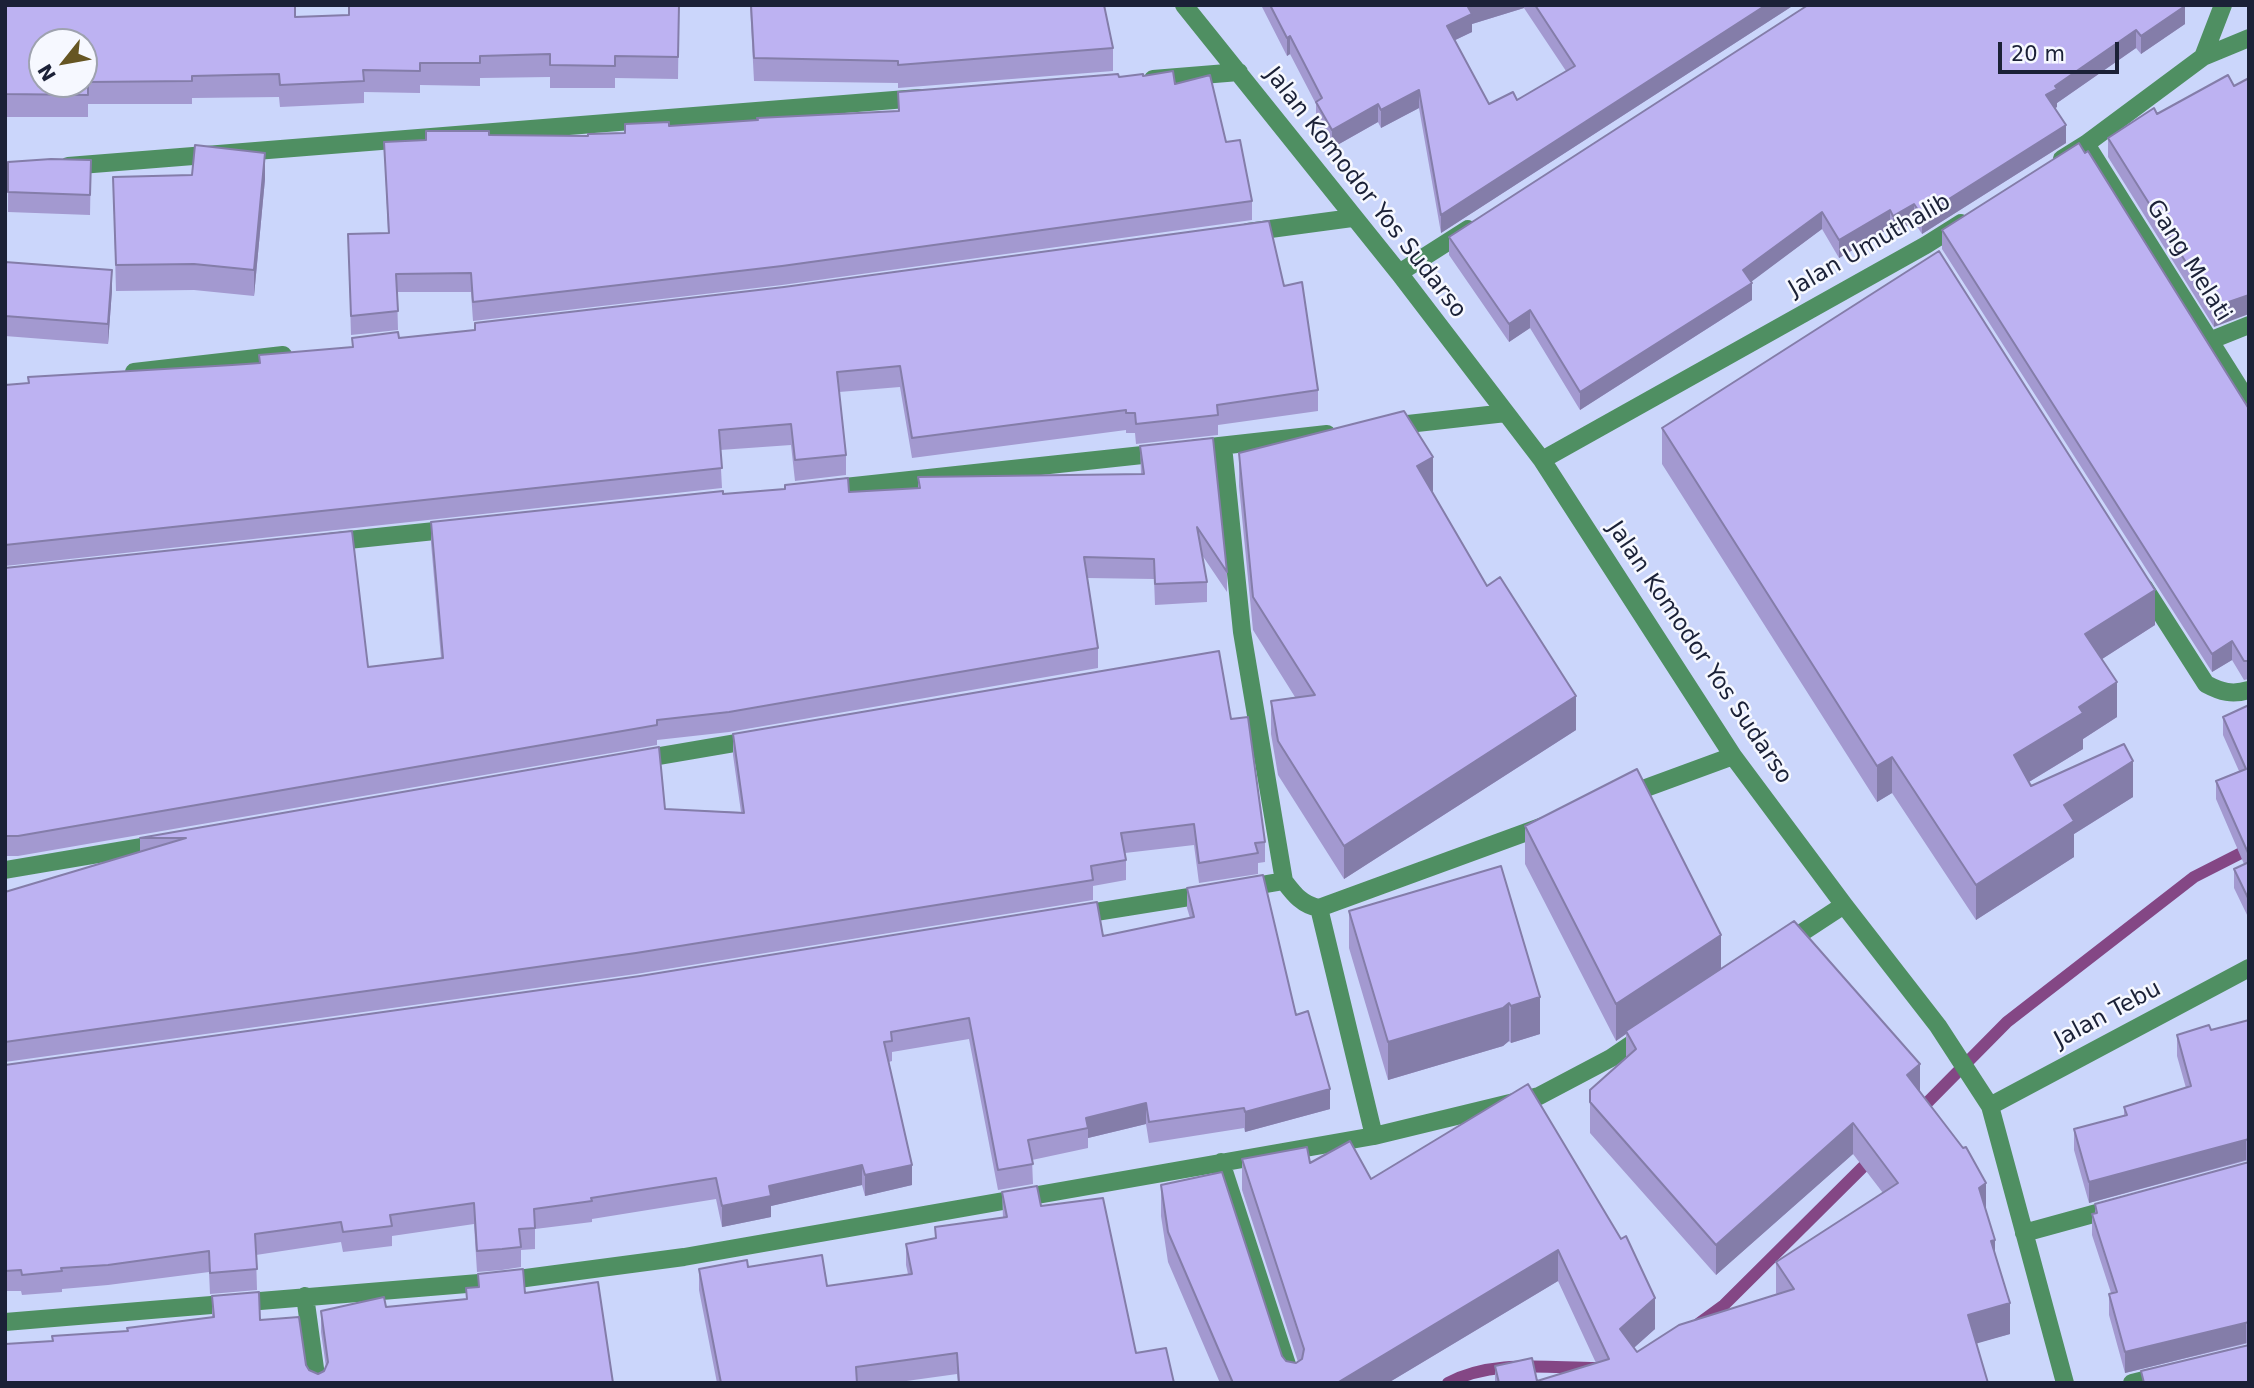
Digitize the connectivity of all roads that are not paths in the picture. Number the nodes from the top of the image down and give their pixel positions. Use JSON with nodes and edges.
{"nodes":[{"id":1,"x":1184,"y":5,"type":"edge"},
{"id":2,"x":2223,"y":5,"type":"edge"},
{"id":3,"x":2249,"y":38,"type":"edge"},
{"id":4,"x":2203,"y":57,"type":"junction"},
{"id":5,"x":1239,"y":72,"type":"junction"},
{"id":6,"x":1142,"y":80,"type":"edge"},
{"id":7,"x":934,"y":97,"type":"edge"},
{"id":8,"x":2086,"y":144,"type":"junction"},
{"id":9,"x":2051,"y":166,"type":"edge"},
{"id":10,"x":47,"y":168,"type":"edge"},
{"id":11,"x":1971,"y":216,"type":"edge"},
{"id":12,"x":1352,"y":218,"type":"junction"},
{"id":13,"x":1480,"y":221,"type":"edge"},
{"id":14,"x":1225,"y":235,"type":"edge"},
{"id":15,"x":1399,"y":273,"type":"junction"},
{"id":16,"x":2249,"y":325,"type":"edge"},
{"id":17,"x":2209,"y":341,"type":"junction"},
{"id":18,"x":297,"y":353,"type":"edge"},
{"id":19,"x":116,"y":374,"type":"edge"},
{"id":20,"x":2249,"y":403,"type":"edge"},
{"id":21,"x":1506,"y":413,"type":"junction"},
{"id":22,"x":1371,"y":429,"type":"edge"},
{"id":23,"x":1345,"y":432,"type":"edge"},
{"id":24,"x":1223,"y":446,"type":"junction"},
{"id":25,"x":1542,"y":460,"type":"junction"},
{"id":26,"x":814,"y":490,"type":"edge"},
{"id":27,"x":471,"y":527,"type":"edge"},
{"id":28,"x":307,"y":545,"type":"edge"},
{"id":29,"x":2132,"y":569,"type":"edge"},
{"id":30,"x":2249,"y":690,"type":"edge"},
{"id":31,"x":773,"y":736,"type":"edge"},
{"id":32,"x":1733,"y":756,"type":"junction"},
{"id":33,"x":622,"y":763,"type":"edge"},
{"id":34,"x":1603,"y":803,"type":"edge"},
{"id":35,"x":1564,"y":818,"type":"edge"},
{"id":36,"x":183,"y":839,"type":"edge"},
{"id":37,"x":5,"y":870,"type":"edge"},
{"id":38,"x":1284,"y":881,"type":"junction"},
{"id":39,"x":1844,"y":905,"type":"junction"},
{"id":40,"x":1318,"y":908,"type":"junction"},
{"id":41,"x":1064,"y":917,"type":"edge"},
{"id":42,"x":1774,"y":951,"type":"edge"},
{"id":43,"x":2249,"y":968,"type":"edge"},
{"id":44,"x":1658,"y":1027,"type":"edge"},
{"id":45,"x":1986,"y":1098,"type":"junction"},
{"id":46,"x":1374,"y":1136,"type":"junction"},
{"id":47,"x":1221,"y":1162,"type":"junction"},
{"id":48,"x":2130,"y":1204,"type":"edge"},
{"id":49,"x":2024,"y":1234,"type":"junction"},
{"id":50,"x":305,"y":1296,"type":"junction"},
{"id":51,"x":5,"y":1322,"type":"edge"},
{"id":52,"x":2184,"y":1370,"type":"edge"},
{"id":53,"x":317,"y":1383,"type":"edge"},
{"id":54,"x":1293,"y":1383,"type":"edge"},
{"id":55,"x":2065,"y":1383,"type":"edge"},
{"id":56,"x":2132,"y":1383,"type":"edge"}],
"edges":[{"from":1,"to":5,"type":"street","name":"Jalan Komodor Yos Sudarso"},
{"from":2,"to":4,"type":"street"},
{"from":3,"to":4,"type":"street"},
{"from":4,"to":8,"type":"street"},
{"from":5,"to":6,"type":"street"},
{"from":5,"to":12,"type":"street","name":"Jalan Komodor Yos Sudarso"},
{"from":7,"to":10,"type":"street"},
{"from":8,"to":9,"type":"street"},
{"from":8,"to":17,"type":"street","name":"Gang Melati"},
{"from":11,"to":25,"type":"street","name":"Jalan Umuthalib"},
{"from":12,"to":14,"type":"street"},
{"from":12,"to":15,"type":"street","name":"Jalan Komodor Yos Sudarso"},
{"from":13,"to":15,"type":"street"},
{"from":15,"to":21,"type":"street","name":"Jalan Komodor Yos Sudarso"},
{"from":16,"to":17,"type":"street"},
{"from":17,"to":20,"type":"street","name":"Gang Melati"},
{"from":18,"to":19,"type":"street"},
{"from":21,"to":22,"type":"street"},
{"from":21,"to":25,"type":"street","name":"Jalan Komodor Yos Sudarso"},
{"from":23,"to":24,"type":"street"},
{"from":24,"to":26,"type":"street"},
{"from":24,"to":38,"type":"street"},
{"from":25,"to":32,"type":"street","name":"Jalan Komodor Yos Sudarso"},
{"from":27,"to":28,"type":"street"},
{"from":29,"to":30,"type":"street"},
{"from":31,"to":33,"type":"street"},
{"from":32,"to":34,"type":"street"},
{"from":32,"to":39,"type":"street","name":"Jalan Komodor Yos Sudarso"},
{"from":35,"to":40,"type":"street"},
{"from":36,"to":37,"type":"street"},
{"from":38,"to":40,"type":"street"},
{"from":38,"to":41,"type":"street"},
{"from":39,"to":42,"type":"street"},
{"from":39,"to":45,"type":"street","name":"Jalan Komodor Yos Sudarso"},
{"from":40,"to":46,"type":"street"},
{"from":43,"to":45,"type":"street","name":"Jalan Tebu"},
{"from":44,"to":46,"type":"street"},
{"from":45,"to":49,"type":"street","name":"Jalan Komodor Yos Sudarso"},
{"from":46,"to":47,"type":"street"},
{"from":47,"to":50,"type":"street"},
{"from":47,"to":54,"type":"street"},
{"from":48,"to":49,"type":"street"},
{"from":49,"to":55,"type":"street","name":"Jalan Komodor Yos Sudarso"},
{"from":50,"to":51,"type":"street"},
{"from":50,"to":53,"type":"street"},
{"from":52,"to":56,"type":"street"}]}
